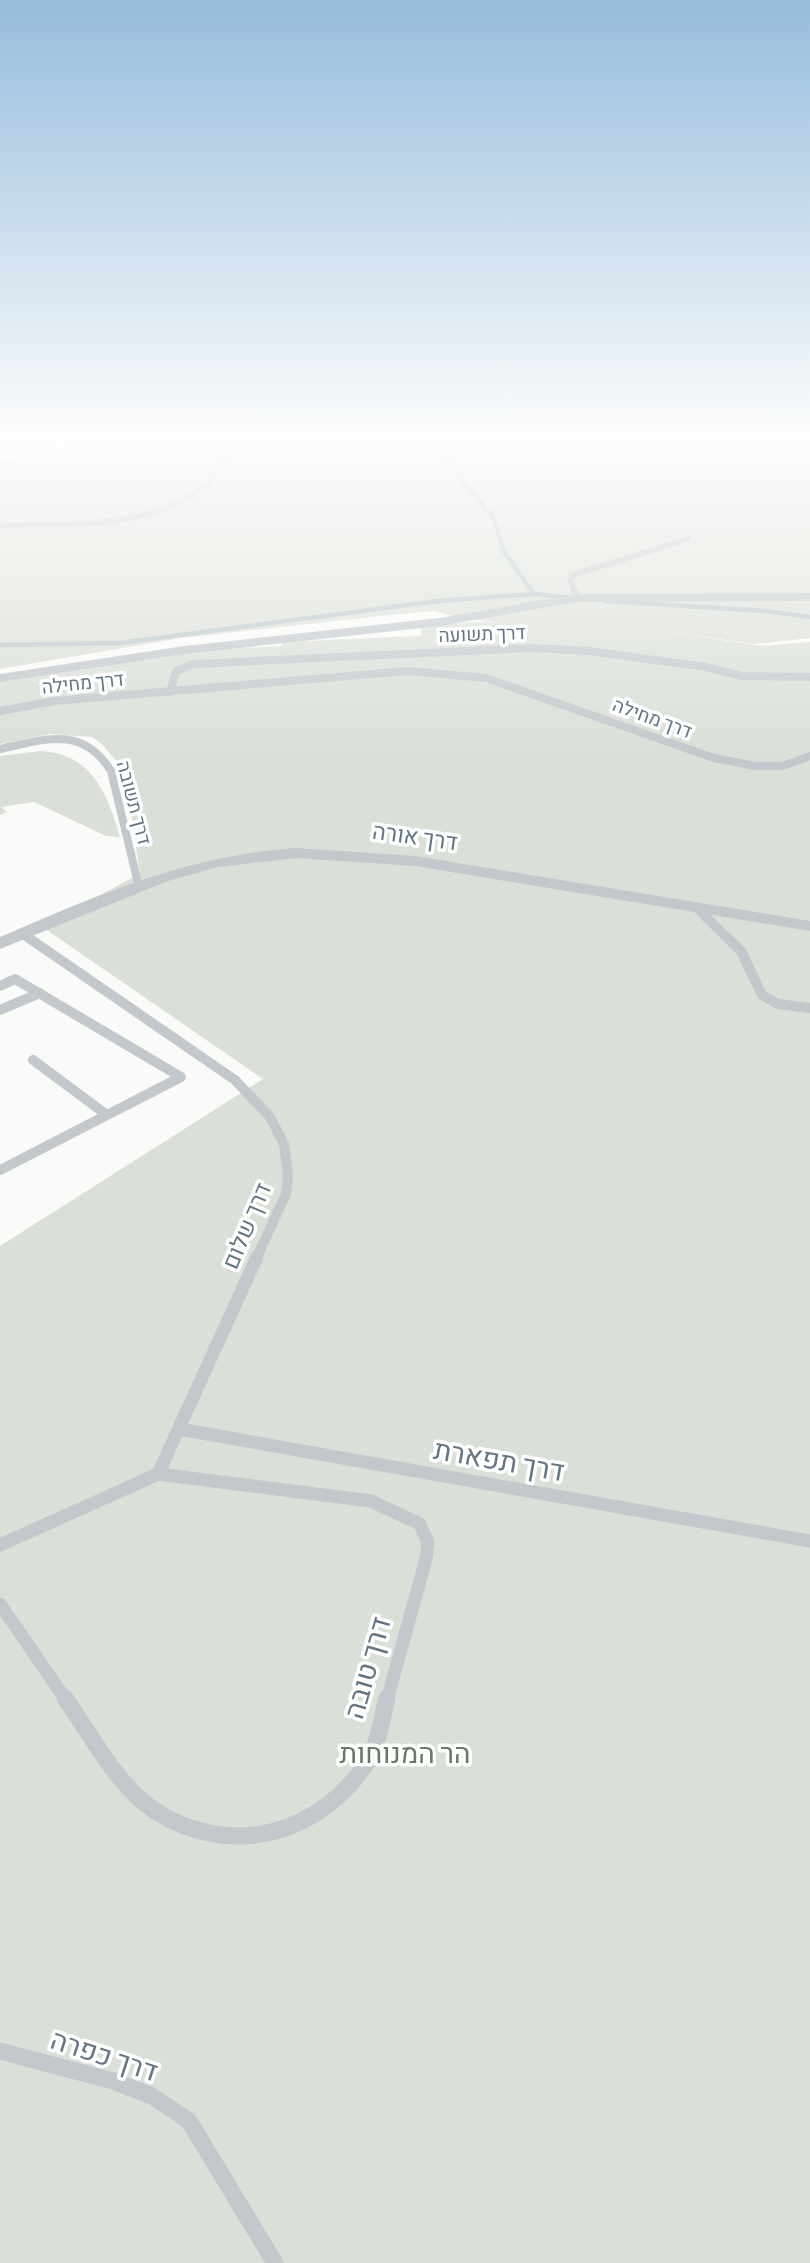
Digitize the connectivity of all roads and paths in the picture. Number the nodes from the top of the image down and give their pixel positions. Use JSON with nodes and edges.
{"nodes":[{"id":1,"x":676,"y":543,"type":"edge"},
{"id":2,"x":810,"y":597,"type":"edge"},
{"id":3,"x":577,"y":598,"type":"junction"},
{"id":4,"x":810,"y":677,"type":"edge"},
{"id":5,"x":0,"y":678,"type":"edge"},
{"id":6,"x":170,"y":692,"type":"junction"},
{"id":7,"x":0,"y":711,"type":"edge"},
{"id":8,"x":0,"y":749,"type":"edge"},
{"id":9,"x":810,"y":756,"type":"edge"},
{"id":10,"x":138,"y":883,"type":"junction"},
{"id":11,"x":694,"y":907,"type":"junction"},
{"id":12,"x":810,"y":926,"type":"edge"},
{"id":13,"x":23,"y":934,"type":"junction"},
{"id":14,"x":0,"y":944,"type":"edge"},
{"id":15,"x":0,"y":986,"type":"edge"},
{"id":16,"x":40,"y":993,"type":"junction"},
{"id":17,"x":810,"y":1008,"type":"edge"},
{"id":18,"x":0,"y":1010,"type":"edge"},
{"id":19,"x":33,"y":1060,"type":"dead end"},
{"id":20,"x":107,"y":1115,"type":"junction"},
{"id":21,"x":0,"y":1170,"type":"edge"},
{"id":22,"x":179,"y":1429,"type":"junction"},
{"id":23,"x":158,"y":1474,"type":"junction"},
{"id":24,"x":810,"y":1541,"type":"edge"},
{"id":25,"x":0,"y":1545,"type":"edge"},
{"id":26,"x":0,"y":1604,"type":"edge"},
{"id":27,"x":0,"y":2052,"type":"edge"},
{"id":28,"x":275,"y":2263,"type":"edge"}],
"edges":[{"from":1,"to":3,"type":"lane"},
{"from":2,"to":3,"type":"street"},
{"from":3,"to":5,"type":"street"},
{"from":4,"to":6,"type":"lane","name":"דרך תשועה"},
{"from":6,"to":7,"type":"lane","name":"דרך מחילה"},
{"from":6,"to":9,"type":"lane","name":"דרך מחילה"},
{"from":8,"to":10,"type":"lane","name":"דרך תשובה"},
{"from":10,"to":11,"type":"street","name":"דרך אורה"},
{"from":10,"to":13,"type":"street","name":"דרך אורה"},
{"from":11,"to":12,"type":"street","name":"דרך אורה"},
{"from":11,"to":17,"type":"lane"},
{"from":13,"to":14,"type":"street","name":"דרך אורה"},
{"from":13,"to":22,"type":"lane","name":"דרך שלום"},
{"from":15,"to":16,"type":"lane"},
{"from":16,"to":18,"type":"lane"},
{"from":16,"to":20,"type":"lane"},
{"from":19,"to":20,"type":"lane"},
{"from":20,"to":21,"type":"lane"},
{"from":22,"to":23,"type":"lane","name":"דרך שלום"},
{"from":22,"to":24,"type":"lane","name":"דרך תפארת"},
{"from":23,"to":25,"type":"lane"},
{"from":23,"to":26,"type":"lane","name":"דרך טובה"},
{"from":27,"to":28,"type":"lane","name":"דרך כפרה"}]}
